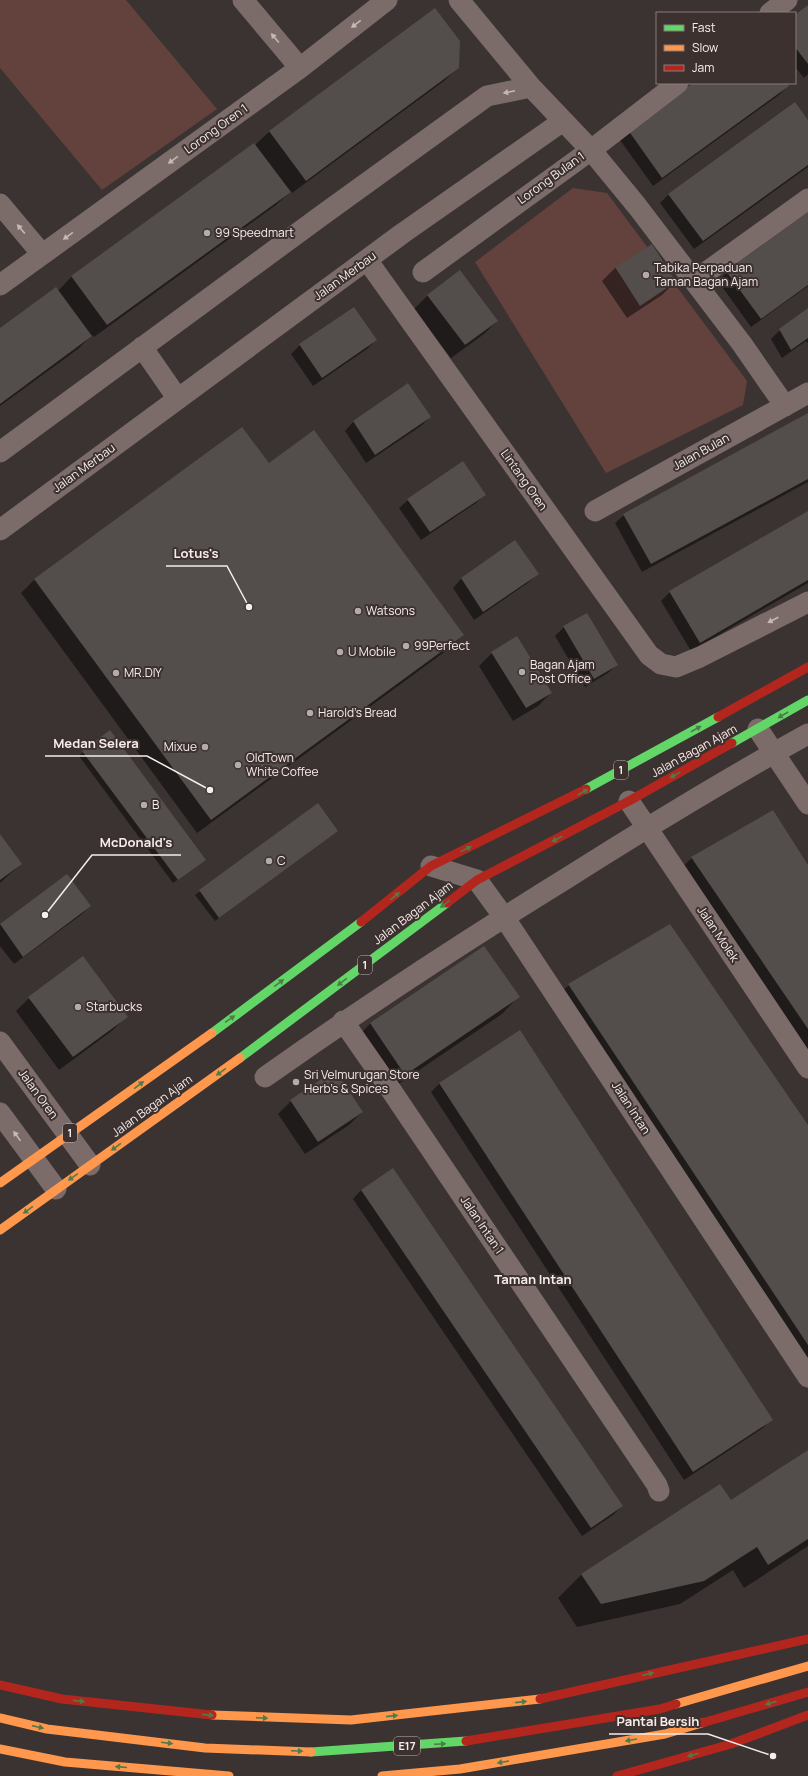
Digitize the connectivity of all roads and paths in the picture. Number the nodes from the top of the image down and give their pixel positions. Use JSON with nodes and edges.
{"nodes":[{"id":1,"x":243,"y":0,"type":"edge"},
{"id":2,"x":387,"y":0,"type":"edge"},
{"id":3,"x":459,"y":0,"type":"edge"},
{"id":4,"x":787,"y":0,"type":"edge"},
{"id":5,"x":771,"y":12,"type":"edge"},
{"id":6,"x":300,"y":68,"type":"junction"},
{"id":7,"x":677,"y":84,"type":"edge"},
{"id":8,"x":531,"y":87,"type":"junction"},
{"id":9,"x":563,"y":121,"type":"junction"},
{"id":10,"x":591,"y":150,"type":"junction"},
{"id":11,"x":808,"y":200,"type":"edge"},
{"id":12,"x":0,"y":204,"type":"edge"},
{"id":13,"x":42,"y":254,"type":"junction"},
{"id":14,"x":367,"y":260,"type":"junction"},
{"id":15,"x":423,"y":272,"type":"dead end"},
{"id":16,"x":694,"y":281,"type":"junction"},
{"id":17,"x":0,"y":285,"type":"edge"},
{"id":18,"x":142,"y":347,"type":"junction"},
{"id":19,"x":808,"y":393,"type":"edge"},
{"id":20,"x":178,"y":399,"type":"junction"},
{"id":21,"x":785,"y":406,"type":"junction"},
{"id":22,"x":0,"y":452,"type":"edge"},
{"id":23,"x":595,"y":511,"type":"dead end"},
{"id":24,"x":0,"y":530,"type":"edge"},
{"id":25,"x":808,"y":602,"type":"edge"},
{"id":26,"x":808,"y":667,"type":"edge"},
{"id":27,"x":808,"y":700,"type":"edge"},
{"id":28,"x":758,"y":729,"type":"junction"},
{"id":29,"x":808,"y":734,"type":"edge"},
{"id":30,"x":774,"y":753,"type":"junction"},
{"id":31,"x":629,"y":801,"type":"junction"},
{"id":32,"x":808,"y":804,"type":"edge"},
{"id":33,"x":647,"y":828,"type":"junction"},
{"id":34,"x":431,"y":866,"type":"junction"},
{"id":35,"x":477,"y":880,"type":"junction"},
{"id":36,"x":504,"y":917,"type":"junction"},
{"id":37,"x":343,"y":1021,"type":"junction"},
{"id":38,"x":0,"y":1042,"type":"edge"},
{"id":39,"x":808,"y":1068,"type":"edge"},
{"id":40,"x":265,"y":1077,"type":"dead end"},
{"id":41,"x":0,"y":1113,"type":"edge"},
{"id":42,"x":68,"y":1134,"type":"junction"},
{"id":43,"x":34,"y":1159,"type":"junction"},
{"id":44,"x":90,"y":1166,"type":"junction"},
{"id":45,"x":0,"y":1183,"type":"edge"},
{"id":46,"x":56,"y":1189,"type":"junction"},
{"id":47,"x":0,"y":1230,"type":"edge"},
{"id":48,"x":808,"y":1378,"type":"edge"},
{"id":49,"x":659,"y":1491,"type":"dead end"},
{"id":50,"x":808,"y":1639,"type":"edge"},
{"id":51,"x":808,"y":1666,"type":"edge"},
{"id":52,"x":0,"y":1685,"type":"edge"},
{"id":53,"x":808,"y":1692,"type":"edge"},
{"id":54,"x":808,"y":1715,"type":"edge"},
{"id":55,"x":0,"y":1718,"type":"edge"},
{"id":56,"x":0,"y":1749,"type":"edge"},
{"id":57,"x":229,"y":1776,"type":"edge"},
{"id":58,"x":382,"y":1776,"type":"edge"},
{"id":59,"x":617,"y":1776,"type":"edge"}],
"edges":[{"from":6,"to":1,"type":"street","one_way":true},
{"from":2,"to":6,"type":"street","name":"Lorong Oren 1","one_way":true},
{"from":3,"to":8,"type":"street"},
{"from":4,"to":5,"type":"street"},
{"from":6,"to":13,"type":"street","name":"Lorong Oren 1","one_way":true},
{"from":7,"to":10,"type":"street","name":"Lorong Bulan 1"},
{"from":8,"to":9,"type":"street"},
{"from":8,"to":18,"type":"street","one_way":true},
{"from":9,"to":10,"type":"street"},
{"from":9,"to":14,"type":"street","name":"Jalan Merbau"},
{"from":10,"to":15,"type":"street","name":"Lorong Bulan 1"},
{"from":10,"to":16,"type":"street"},
{"from":11,"to":16,"type":"street"},
{"from":13,"to":12,"type":"street","one_way":true},
{"from":13,"to":17,"type":"street","name":"Lorong Oren 1"},
{"from":14,"to":20,"type":"street","name":"Jalan Merbau"},
{"from":25,"to":14,"type":"street","name":"Lintang Oren","one_way":true},
{"from":16,"to":21,"type":"street"},
{"from":18,"to":20,"type":"street"},
{"from":18,"to":22,"type":"street"},
{"from":19,"to":21,"type":"street","name":"Jalan Bulan"},
{"from":20,"to":24,"type":"street","name":"Jalan Merbau"},
{"from":21,"to":23,"type":"street","name":"Jalan Bulan"},
{"from":34,"to":26,"type":"main road","name":"Jalan Bagan Ajam","number":"1","one_way":true},
{"from":27,"to":28,"type":"main road","name":"Jalan Bagan Ajam","number":"1","one_way":true},
{"from":28,"to":30,"type":"street"},
{"from":28,"to":31,"type":"main road","name":"Jalan Bagan Ajam","number":"1","one_way":true},
{"from":29,"to":30,"type":"street"},
{"from":30,"to":32,"type":"street"},
{"from":30,"to":33,"type":"street"},
{"from":31,"to":33,"type":"street","name":"Jalan Molek"},
{"from":31,"to":35,"type":"main road","name":"Jalan Bagan Ajam","number":"1","one_way":true},
{"from":33,"to":36,"type":"street"},
{"from":33,"to":39,"type":"street","name":"Jalan Molek"},
{"from":34,"to":35,"type":"street"},
{"from":42,"to":34,"type":"main road","name":"Jalan Bagan Ajam","number":"1","one_way":true},
{"from":35,"to":36,"type":"street","name":"Jalan Intan"},
{"from":35,"to":44,"type":"main road","name":"Jalan Bagan Ajam","number":"1","one_way":true},
{"from":36,"to":37,"type":"street"},
{"from":36,"to":48,"type":"street","name":"Jalan Intan"},
{"from":37,"to":40,"type":"street"},
{"from":37,"to":49,"type":"street","name":"Jalan Intan 1"},
{"from":38,"to":42,"type":"street","name":"Jalan Oren"},
{"from":43,"to":41,"type":"street","one_way":true},
{"from":42,"to":43,"type":"main road","name":"Jalan Bagan Ajam","number":"1"},
{"from":42,"to":44,"type":"street","name":"Jalan Oren"},
{"from":43,"to":45,"type":"main road","name":"Jalan Bagan Ajam","number":"1"},
{"from":43,"to":46,"type":"street"},
{"from":44,"to":46,"type":"main road","name":"Jalan Bagan Ajam","number":"1","one_way":true},
{"from":46,"to":47,"type":"main road","name":"Jalan Bagan Ajam","number":"1","one_way":true},
{"from":52,"to":50,"type":"main road","one_way":true},
{"from":55,"to":51,"type":"main road","number":"E17","one_way":true},
{"from":53,"to":58,"type":"main road","number":"E17","one_way":true},
{"from":54,"to":59,"type":"main road","one_way":true},
{"from":57,"to":56,"type":"main road","one_way":true}]}
